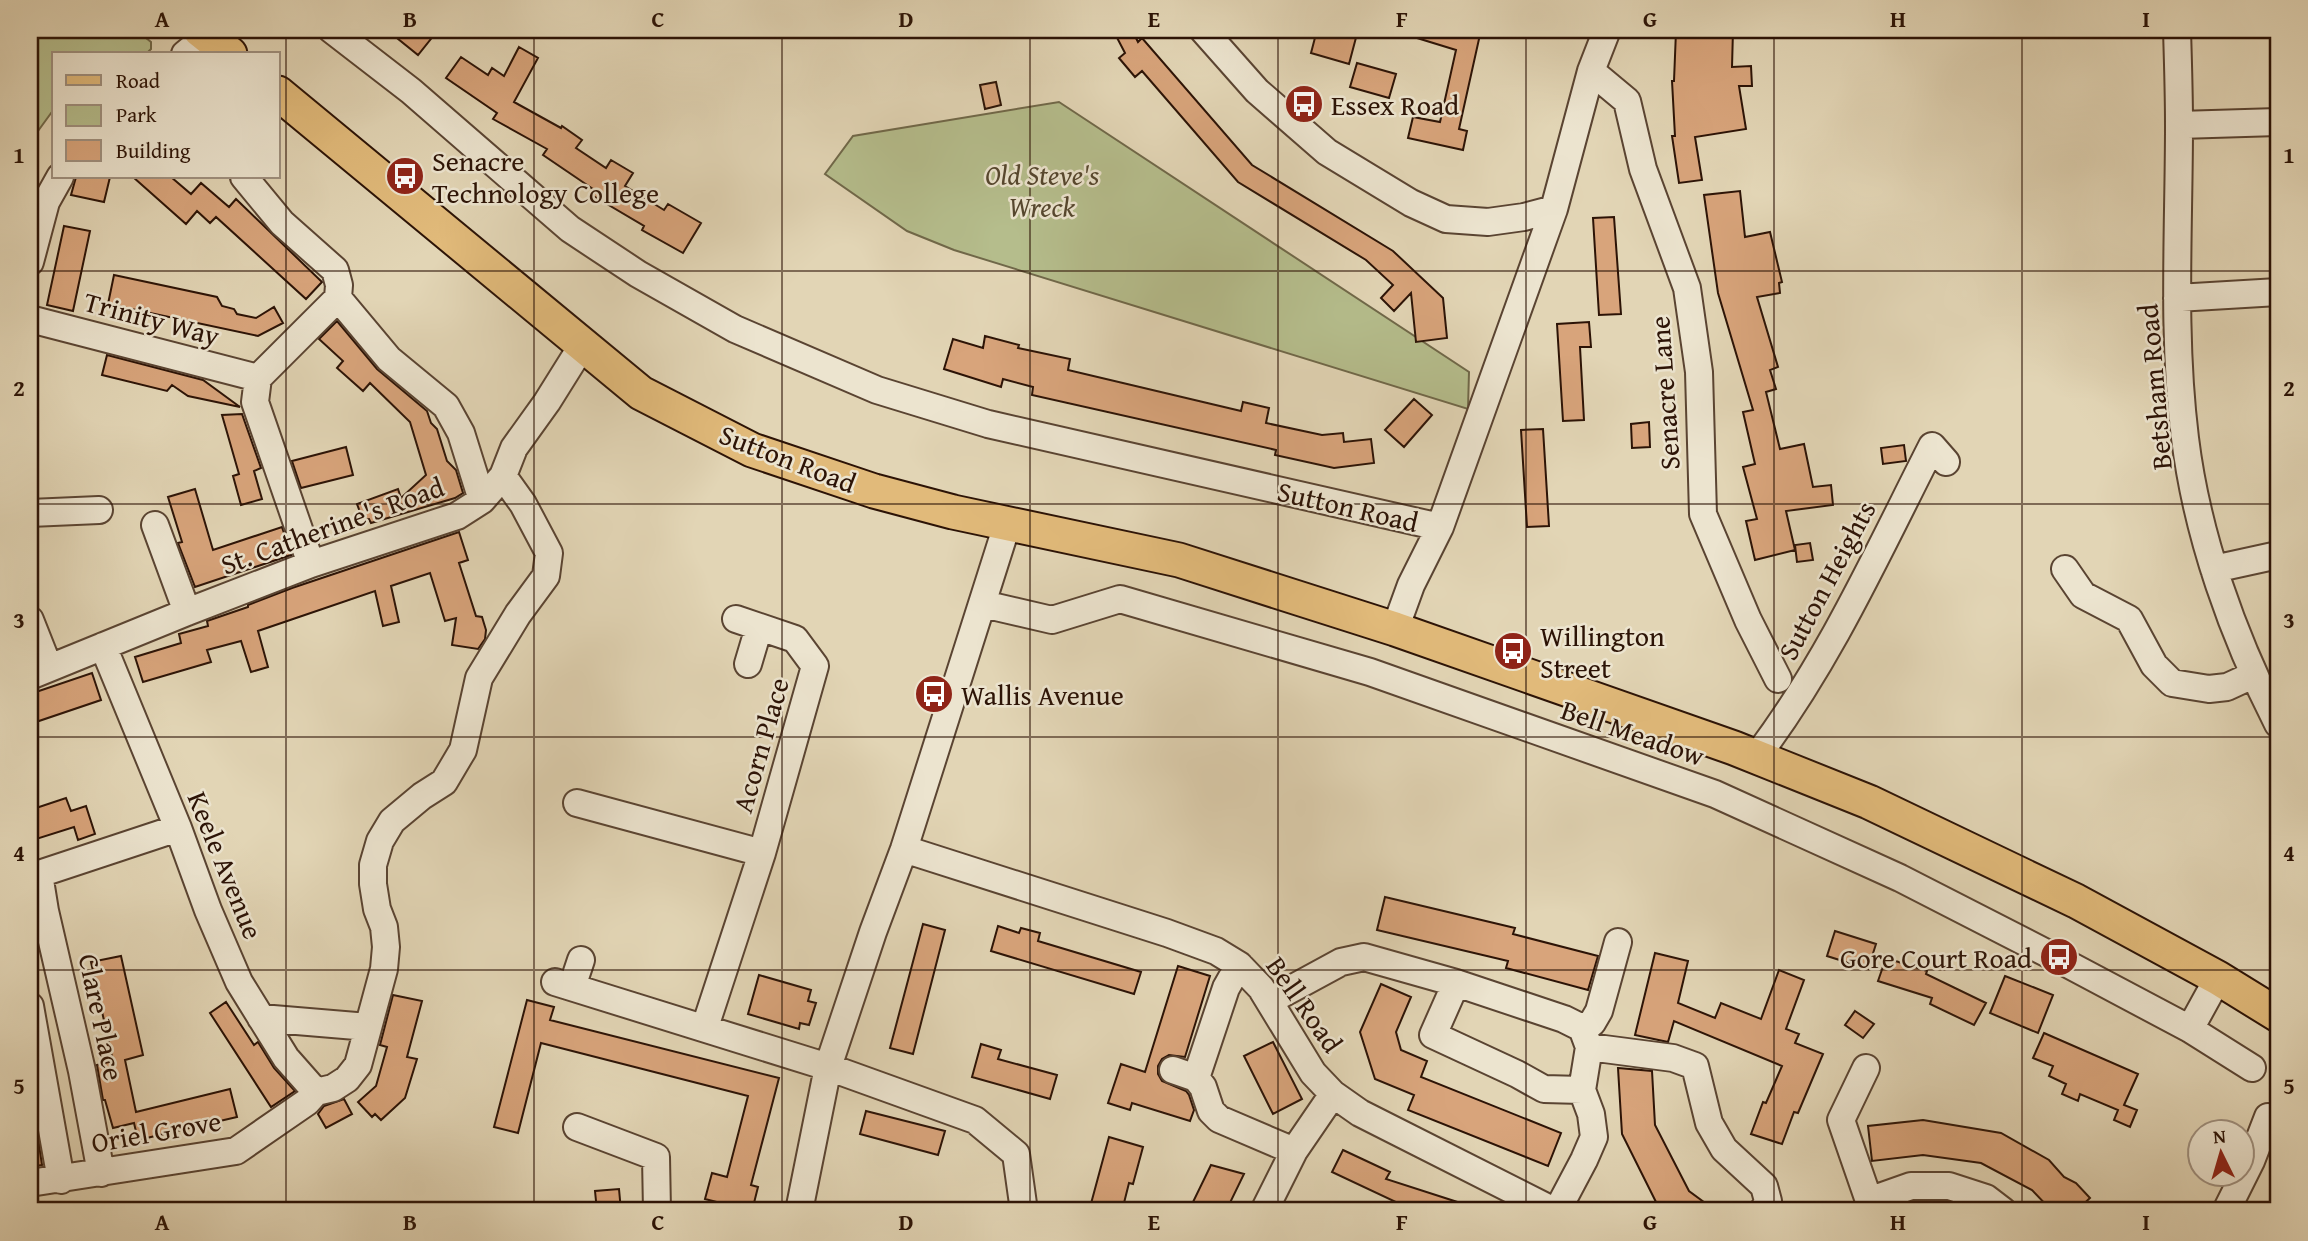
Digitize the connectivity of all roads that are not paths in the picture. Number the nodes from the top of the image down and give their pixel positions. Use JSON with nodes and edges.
{"nodes":[{"id":1,"x":332,"y":30,"type":"edge"},
{"id":2,"x":1203,"y":30,"type":"edge"},
{"id":3,"x":1607,"y":30,"type":"edge"},
{"id":4,"x":2177,"y":30,"type":"edge"},
{"id":5,"x":1591,"y":71,"type":"junction"},
{"id":6,"x":280,"y":95,"type":"edge"},
{"id":7,"x":2278,"y":122,"type":"edge"},
{"id":8,"x":2179,"y":125,"type":"junction"},
{"id":9,"x":59,"y":178,"type":"edge"},
{"id":10,"x":245,"y":178,"type":"edge"},
{"id":11,"x":1554,"y":209,"type":"junction"},
{"id":12,"x":30,"y":262,"type":"edge"},
{"id":13,"x":2278,"y":292,"type":"edge"},
{"id":14,"x":338,"y":298,"type":"junction"},
{"id":15,"x":2177,"y":298,"type":"junction"},
{"id":16,"x":30,"y":319,"type":"edge"},
{"id":17,"x":582,"y":346,"type":"junction"},
{"id":18,"x":258,"y":378,"type":"junction"},
{"id":19,"x":1945,"y":462,"type":"dead end"},
{"id":20,"x":503,"y":476,"type":"junction"},
{"id":21,"x":482,"y":500,"type":"junction"},
{"id":22,"x":99,"y":510,"type":"dead end"},
{"id":23,"x":30,"y":513,"type":"edge"},
{"id":24,"x":155,"y":525,"type":"dead end"},
{"id":25,"x":1007,"y":525,"type":"junction"},
{"id":26,"x":1440,"y":527,"type":"junction"},
{"id":27,"x":2278,"y":555,"type":"edge"},
{"id":28,"x":311,"y":564,"type":"junction"},
{"id":29,"x":2065,"y":569,"type":"dead end"},
{"id":30,"x":2214,"y":569,"type":"junction"},
{"id":31,"x":983,"y":604,"type":"junction"},
{"id":32,"x":187,"y":612,"type":"junction"},
{"id":33,"x":30,"y":620,"type":"edge"},
{"id":34,"x":1395,"y":629,"type":"junction"},
{"id":35,"x":103,"y":646,"type":"junction"},
{"id":36,"x":748,"y":664,"type":"dead end"},
{"id":37,"x":40,"y":672,"type":"edge"},
{"id":38,"x":2253,"y":675,"type":"junction"},
{"id":39,"x":1778,"y":679,"type":"dead end"},
{"id":40,"x":2278,"y":724,"type":"edge"},
{"id":41,"x":1757,"y":756,"type":"junction"},
{"id":42,"x":577,"y":803,"type":"dead end"},
{"id":43,"x":178,"y":828,"type":"junction"},
{"id":44,"x":904,"y":849,"type":"junction"},
{"id":45,"x":762,"y":853,"type":"junction"},
{"id":46,"x":34,"y":875,"type":"edge"},
{"id":47,"x":1618,"y":942,"type":"dead end"},
{"id":48,"x":581,"y":960,"type":"dead end"},
{"id":49,"x":1239,"y":965,"type":"junction"},
{"id":50,"x":2218,"y":978,"type":"junction"},
{"id":51,"x":1456,"y":984,"type":"junction"},
{"id":52,"x":1269,"y":1001,"type":"junction"},
{"id":53,"x":30,"y":1006,"type":"edge"},
{"id":54,"x":2278,"y":1015,"type":"edge"},
{"id":55,"x":261,"y":1018,"type":"junction"},
{"id":56,"x":368,"y":1027,"type":"junction"},
{"id":57,"x":705,"y":1027,"type":"junction"},
{"id":58,"x":2190,"y":1029,"type":"junction"},
{"id":59,"x":1586,"y":1038,"type":"junction"},
{"id":60,"x":33,"y":1043,"type":"edge"},
{"id":61,"x":828,"y":1067,"type":"junction"},
{"id":62,"x":1866,"y":1068,"type":"dead end"},
{"id":63,"x":2252,"y":1068,"type":"dead end"},
{"id":64,"x":1582,"y":1090,"type":"junction"},
{"id":65,"x":316,"y":1092,"type":"junction"},
{"id":66,"x":1333,"y":1094,"type":"junction"},
{"id":67,"x":2268,"y":1117,"type":"dead end"},
{"id":68,"x":577,"y":1127,"type":"dead end"},
{"id":69,"x":1294,"y":1151,"type":"junction"},
{"id":70,"x":101,"y":1173,"type":"junction"},
{"id":71,"x":61,"y":1180,"type":"junction"},
{"id":72,"x":30,"y":1183,"type":"edge"},
{"id":73,"x":1506,"y":1200,"type":"edge"},
{"id":74,"x":1879,"y":1205,"type":"edge"},
{"id":75,"x":657,"y":1211,"type":"edge"},
{"id":76,"x":799,"y":1211,"type":"edge"},
{"id":77,"x":1024,"y":1211,"type":"edge"},
{"id":78,"x":1264,"y":1211,"type":"edge"},
{"id":79,"x":1556,"y":1211,"type":"edge"},
{"id":80,"x":1763,"y":1211,"type":"edge"},
{"id":81,"x":2003,"y":1211,"type":"edge"},
{"id":82,"x":2226,"y":1211,"type":"edge"}],
"edges":[{"from":1,"to":26,"type":"street","name":"Sutton Road"},
{"from":2,"to":11,"type":"street"},
{"from":3,"to":5,"type":"street"},
{"from":4,"to":8,"type":"street","name":"Betsham Road"},
{"from":5,"to":11,"type":"street"},
{"from":5,"to":39,"type":"street","name":"Senacre Lane"},
{"from":6,"to":17,"type":"main road","name":"Sutton Road"},
{"from":7,"to":8,"type":"street"},
{"from":8,"to":15,"type":"street","name":"Betsham Road"},
{"from":9,"to":12,"type":"street"},
{"from":10,"to":14,"type":"street"},
{"from":11,"to":26,"type":"street"},
{"from":13,"to":15,"type":"street"},
{"from":14,"to":18,"type":"street"},
{"from":14,"to":21,"type":"street"},
{"from":15,"to":30,"type":"street","name":"Betsham Road"},
{"from":16,"to":18,"type":"street","name":"Trinity Way"},
{"from":17,"to":20,"type":"street","name":"St. Catherine's Road"},
{"from":17,"to":25,"type":"main road","name":"Sutton Road"},
{"from":18,"to":28,"type":"street"},
{"from":19,"to":41,"type":"street","name":"Sutton Heights"},
{"from":20,"to":21,"type":"street","name":"St. Catherine's Road"},
{"from":20,"to":56,"type":"street","name":"Oriel Grove"},
{"from":21,"to":28,"type":"street","name":"St. Catherine's Road"},
{"from":22,"to":23,"type":"street"},
{"from":24,"to":32,"type":"street"},
{"from":25,"to":31,"type":"street"},
{"from":25,"to":34,"type":"main road","name":"Sutton Road"},
{"from":26,"to":34,"type":"street"},
{"from":27,"to":30,"type":"street"},
{"from":28,"to":32,"type":"street","name":"St. Catherine's Road"},
{"from":29,"to":38,"type":"street"},
{"from":30,"to":38,"type":"street","name":"Betsham Road"},
{"from":31,"to":44,"type":"street"},
{"from":31,"to":58,"type":"street","name":"Bell Meadow"},
{"from":32,"to":35,"type":"street","name":"St. Catherine's Road"},
{"from":33,"to":37,"type":"street"},
{"from":34,"to":41,"type":"main road","name":"Sutton Road"},
{"from":35,"to":37,"type":"street","name":"St. Catherine's Road"},
{"from":35,"to":43,"type":"street","name":"Keele Avenue"},
{"from":36,"to":45,"type":"street","name":"Acorn Place"},
{"from":38,"to":40,"type":"street","name":"Betsham Road"},
{"from":41,"to":50,"type":"main road","name":"Sutton Road"},
{"from":42,"to":45,"type":"street","name":"Acorn Place"},
{"from":43,"to":46,"type":"street"},
{"from":43,"to":55,"type":"street","name":"Keele Avenue"},
{"from":44,"to":49,"type":"street","name":"Bell Road"},
{"from":44,"to":61,"type":"street"},
{"from":45,"to":57,"type":"street","name":"Acorn Place"},
{"from":46,"to":70,"type":"street","name":"Clare Place"},
{"from":47,"to":59,"type":"street"},
{"from":48,"to":57,"type":"street"},
{"from":49,"to":52,"type":"street","name":"Bell Road"},
{"from":49,"to":69,"type":"street"},
{"from":50,"to":54,"type":"main road","name":"Sutton Road"},
{"from":50,"to":58,"type":"street"},
{"from":51,"to":52,"type":"street"},
{"from":51,"to":59,"type":"street"},
{"from":51,"to":64,"type":"street"},
{"from":52,"to":66,"type":"street","name":"Bell Road"},
{"from":53,"to":60,"type":"street"},
{"from":55,"to":56,"type":"street"},
{"from":55,"to":65,"type":"street","name":"Keele Avenue"},
{"from":56,"to":65,"type":"street","name":"Oriel Grove"},
{"from":57,"to":61,"type":"street"},
{"from":58,"to":63,"type":"street","name":"Bell Meadow"},
{"from":59,"to":64,"type":"street"},
{"from":59,"to":80,"type":"street"},
{"from":60,"to":71,"type":"street"},
{"from":61,"to":76,"type":"street"},
{"from":61,"to":77,"type":"street"},
{"from":62,"to":74,"type":"street"},
{"from":64,"to":79,"type":"street"},
{"from":65,"to":70,"type":"street","name":"Oriel Grove"},
{"from":66,"to":69,"type":"street"},
{"from":66,"to":73,"type":"street","name":"Bell Road"},
{"from":67,"to":82,"type":"street"},
{"from":68,"to":75,"type":"street"},
{"from":69,"to":78,"type":"street"},
{"from":70,"to":71,"type":"street","name":"Oriel Grove"},
{"from":71,"to":72,"type":"street","name":"Oriel Grove"},
{"from":73,"to":79,"type":"street","name":"Bell Road"},
{"from":74,"to":81,"type":"street"}]}
